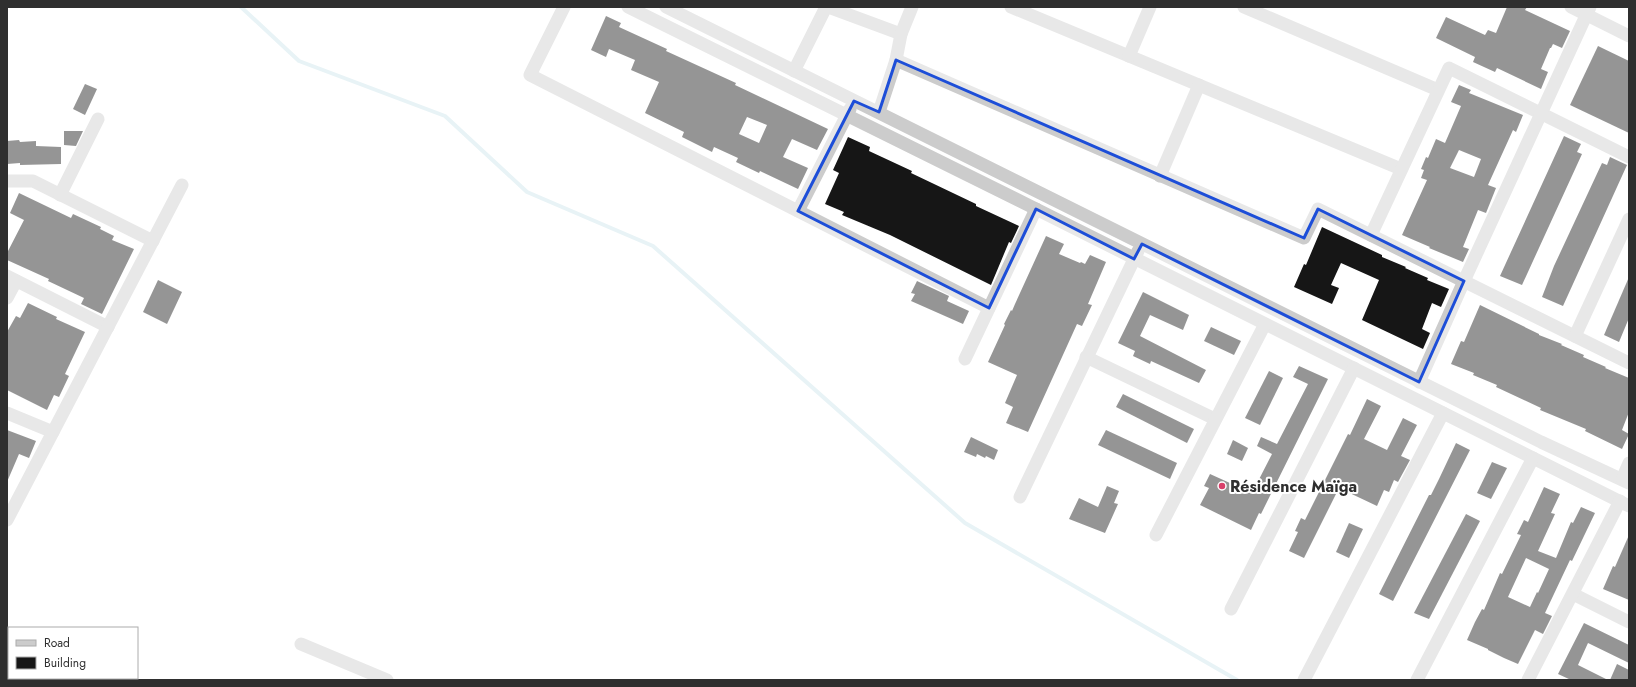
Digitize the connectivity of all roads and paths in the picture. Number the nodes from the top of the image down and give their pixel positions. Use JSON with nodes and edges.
{"nodes":[{"id":1,"x":564,"y":7,"type":"edge"},
{"id":2,"x":628,"y":7,"type":"edge"},
{"id":3,"x":666,"y":7,"type":"edge"},
{"id":4,"x":827,"y":7,"type":"edge"},
{"id":5,"x":912,"y":7,"type":"edge"},
{"id":6,"x":1011,"y":7,"type":"edge"},
{"id":7,"x":1150,"y":7,"type":"edge"},
{"id":8,"x":1244,"y":7,"type":"edge"},
{"id":9,"x":1571,"y":7,"type":"edge"},
{"id":10,"x":1589,"y":11,"type":"edge"},
{"id":11,"x":900,"y":34,"type":"junction"},
{"id":12,"x":1629,"y":36,"type":"edge"},
{"id":13,"x":1129,"y":56,"type":"junction"},
{"id":14,"x":896,"y":60,"type":"junction"},
{"id":15,"x":794,"y":70,"type":"junction"},
{"id":16,"x":1199,"y":85,"type":"junction"},
{"id":17,"x":1438,"y":90,"type":"junction"},
{"id":18,"x":854,"y":101,"type":"junction"},
{"id":19,"x":879,"y":112,"type":"junction"},
{"id":20,"x":1541,"y":114,"type":"junction"},
{"id":21,"x":847,"y":116,"type":"junction"},
{"id":22,"x":98,"y":119,"type":"dead end"},
{"id":23,"x":1629,"y":157,"type":"edge"},
{"id":24,"x":1401,"y":169,"type":"junction"},
{"id":25,"x":1160,"y":176,"type":"junction"},
{"id":26,"x":7,"y":181,"type":"edge"},
{"id":27,"x":182,"y":185,"type":"dead end"},
{"id":28,"x":60,"y":195,"type":"junction"},
{"id":29,"x":1036,"y":209,"type":"junction"},
{"id":30,"x":798,"y":211,"type":"junction"},
{"id":31,"x":1629,"y":219,"type":"edge"},
{"id":32,"x":1371,"y":235,"type":"junction"},
{"id":33,"x":153,"y":241,"type":"junction"},
{"id":34,"x":1142,"y":244,"type":"junction"},
{"id":35,"x":1134,"y":259,"type":"junction"},
{"id":36,"x":11,"y":279,"type":"edge"},
{"id":37,"x":1464,"y":281,"type":"junction"},
{"id":38,"x":7,"y":298,"type":"edge"},
{"id":39,"x":989,"y":308,"type":"junction"},
{"id":40,"x":1265,"y":324,"type":"junction"},
{"id":41,"x":108,"y":327,"type":"junction"},
{"id":42,"x":1575,"y":336,"type":"junction"},
{"id":43,"x":1086,"y":357,"type":"junction"},
{"id":44,"x":964,"y":359,"type":"dead end"},
{"id":45,"x":1629,"y":363,"type":"edge"},
{"id":46,"x":1354,"y":368,"type":"junction"},
{"id":47,"x":1419,"y":382,"type":"junction"},
{"id":48,"x":7,"y":413,"type":"edge"},
{"id":49,"x":1443,"y":413,"type":"junction"},
{"id":50,"x":1215,"y":419,"type":"junction"},
{"id":51,"x":53,"y":432,"type":"junction"},
{"id":52,"x":1533,"y":458,"type":"junction"},
{"id":53,"x":1629,"y":463,"type":"edge"},
{"id":54,"x":1625,"y":481,"type":"edge"},
{"id":55,"x":1020,"y":497,"type":"dead end"},
{"id":56,"x":1624,"y":504,"type":"edge"},
{"id":57,"x":7,"y":520,"type":"edge"},
{"id":58,"x":1156,"y":535,"type":"dead end"},
{"id":59,"x":1573,"y":594,"type":"junction"},
{"id":60,"x":1231,"y":609,"type":"dead end"},
{"id":61,"x":1629,"y":622,"type":"edge"},
{"id":62,"x":301,"y":644,"type":"dead end"},
{"id":63,"x":386,"y":680,"type":"edge"},
{"id":64,"x":1304,"y":680,"type":"edge"},
{"id":65,"x":1417,"y":680,"type":"edge"},
{"id":66,"x":1528,"y":680,"type":"edge"}],
"edges":[{"from":1,"to":30,"type":"street"},
{"from":2,"to":21,"type":"street"},
{"from":3,"to":15,"type":"street"},
{"from":4,"to":11,"type":"street"},
{"from":4,"to":15,"type":"street"},
{"from":5,"to":11,"type":"street"},
{"from":6,"to":13,"type":"street"},
{"from":7,"to":13,"type":"street"},
{"from":8,"to":17,"type":"street"},
{"from":9,"to":10,"type":"street"},
{"from":10,"to":12,"type":"street"},
{"from":10,"to":20,"type":"street"},
{"from":11,"to":14,"type":"street"},
{"from":13,"to":16,"type":"street"},
{"from":14,"to":19,"type":"street"},
{"from":14,"to":25,"type":"street"},
{"from":15,"to":18,"type":"street"},
{"from":16,"to":24,"type":"street"},
{"from":16,"to":25,"type":"street"},
{"from":17,"to":20,"type":"street"},
{"from":17,"to":24,"type":"street"},
{"from":18,"to":19,"type":"street"},
{"from":18,"to":21,"type":"street"},
{"from":19,"to":34,"type":"street"},
{"from":20,"to":23,"type":"street"},
{"from":20,"to":37,"type":"street"},
{"from":21,"to":29,"type":"street"},
{"from":21,"to":30,"type":"street"},
{"from":22,"to":28,"type":"street"},
{"from":24,"to":32,"type":"street"},
{"from":25,"to":32,"type":"street"},
{"from":26,"to":28,"type":"street"},
{"from":27,"to":33,"type":"street"},
{"from":28,"to":33,"type":"street"},
{"from":29,"to":35,"type":"street"},
{"from":29,"to":39,"type":"street"},
{"from":30,"to":39,"type":"street"},
{"from":31,"to":42,"type":"street"},
{"from":32,"to":37,"type":"street"},
{"from":33,"to":41,"type":"street"},
{"from":34,"to":35,"type":"street"},
{"from":34,"to":47,"type":"street"},
{"from":35,"to":40,"type":"street"},
{"from":35,"to":43,"type":"street"},
{"from":36,"to":38,"type":"street"},
{"from":36,"to":41,"type":"street"},
{"from":37,"to":42,"type":"street"},
{"from":37,"to":47,"type":"street"},
{"from":39,"to":44,"type":"street"},
{"from":40,"to":46,"type":"street"},
{"from":40,"to":50,"type":"street"},
{"from":41,"to":51,"type":"street"},
{"from":42,"to":45,"type":"street"},
{"from":43,"to":50,"type":"street"},
{"from":43,"to":55,"type":"street"},
{"from":46,"to":49,"type":"street"},
{"from":46,"to":60,"type":"street"},
{"from":47,"to":54,"type":"street"},
{"from":48,"to":51,"type":"street"},
{"from":49,"to":52,"type":"street"},
{"from":49,"to":64,"type":"street"},
{"from":50,"to":58,"type":"street"},
{"from":51,"to":57,"type":"street"},
{"from":52,"to":56,"type":"street"},
{"from":52,"to":65,"type":"street"},
{"from":53,"to":54,"type":"street"},
{"from":56,"to":59,"type":"street"},
{"from":59,"to":61,"type":"street"},
{"from":59,"to":66,"type":"street"},
{"from":62,"to":63,"type":"street"}]}
